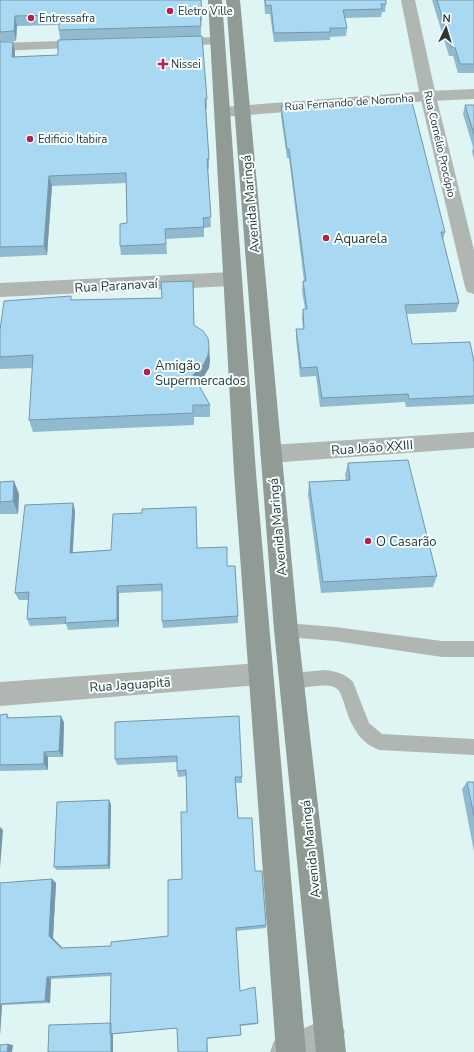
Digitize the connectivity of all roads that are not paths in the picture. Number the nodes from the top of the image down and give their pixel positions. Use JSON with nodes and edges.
{"nodes":[{"id":1,"x":215,"y":0,"type":"edge"},
{"id":2,"x":233,"y":0,"type":"edge"},
{"id":3,"x":408,"y":0,"type":"edge"},
{"id":4,"x":218,"y":41,"type":"junction"},
{"id":5,"x":156,"y":42,"type":"edge"},
{"id":6,"x":101,"y":44,"type":"edge"},
{"id":7,"x":0,"y":47,"type":"edge"},
{"id":8,"x":474,"y":94,"type":"edge"},
{"id":9,"x":428,"y":96,"type":"junction"},
{"id":10,"x":233,"y":111,"type":"junction"},
{"id":11,"x":232,"y":279,"type":"junction"},
{"id":12,"x":474,"y":287,"type":"edge"},
{"id":13,"x":0,"y":290,"type":"edge"},
{"id":14,"x":474,"y":440,"type":"edge"},
{"id":15,"x":270,"y":454,"type":"junction"},
{"id":16,"x":286,"y":630,"type":"junction"},
{"id":17,"x":474,"y":649,"type":"edge"},
{"id":18,"x":260,"y":674,"type":"junction"},
{"id":19,"x":292,"y":681,"type":"junction"},
{"id":20,"x":0,"y":694,"type":"edge"},
{"id":21,"x":474,"y":747,"type":"edge"},
{"id":22,"x":330,"y":1042,"type":"edge"},
{"id":23,"x":289,"y":1051,"type":"edge"}],
"edges":[{"from":1,"to":4,"type":"main road","name":"Avenida Maringá"},
{"from":2,"to":10,"type":"main road","name":"Avenida Maringá"},
{"from":3,"to":9,"type":"street","name":"Rua Cornélio Procópio"},
{"from":4,"to":5,"type":"street"},
{"from":4,"to":10,"type":"main road","name":"Avenida Maringá"},
{"from":6,"to":7,"type":"street"},
{"from":8,"to":9,"type":"street","name":"Rua Fernando de Noronha"},
{"from":9,"to":10,"type":"street","name":"Rua Fernando de Noronha"},
{"from":9,"to":12,"type":"street","name":"Rua Cornélio Procópio"},
{"from":10,"to":11,"type":"main road","name":"Avenida Maringá"},
{"from":10,"to":15,"type":"main road","name":"Avenida Maringá"},
{"from":11,"to":13,"type":"street","name":"Rua Paranavaí"},
{"from":11,"to":18,"type":"main road","name":"Avenida Maringá"},
{"from":14,"to":15,"type":"street","name":"Rua João XXIII"},
{"from":15,"to":16,"type":"main road","name":"Avenida Maringá"},
{"from":16,"to":17,"type":"lane"},
{"from":16,"to":19,"type":"main road","name":"Avenida Maringá"},
{"from":18,"to":20,"type":"street","name":"Rua Jaguapitã"},
{"from":18,"to":23,"type":"main road","name":"Avenida Maringá"},
{"from":19,"to":21,"type":"lane"},
{"from":19,"to":22,"type":"main road","name":"Avenida Maringá"},
{"from":22,"to":23,"type":"street"}]}
